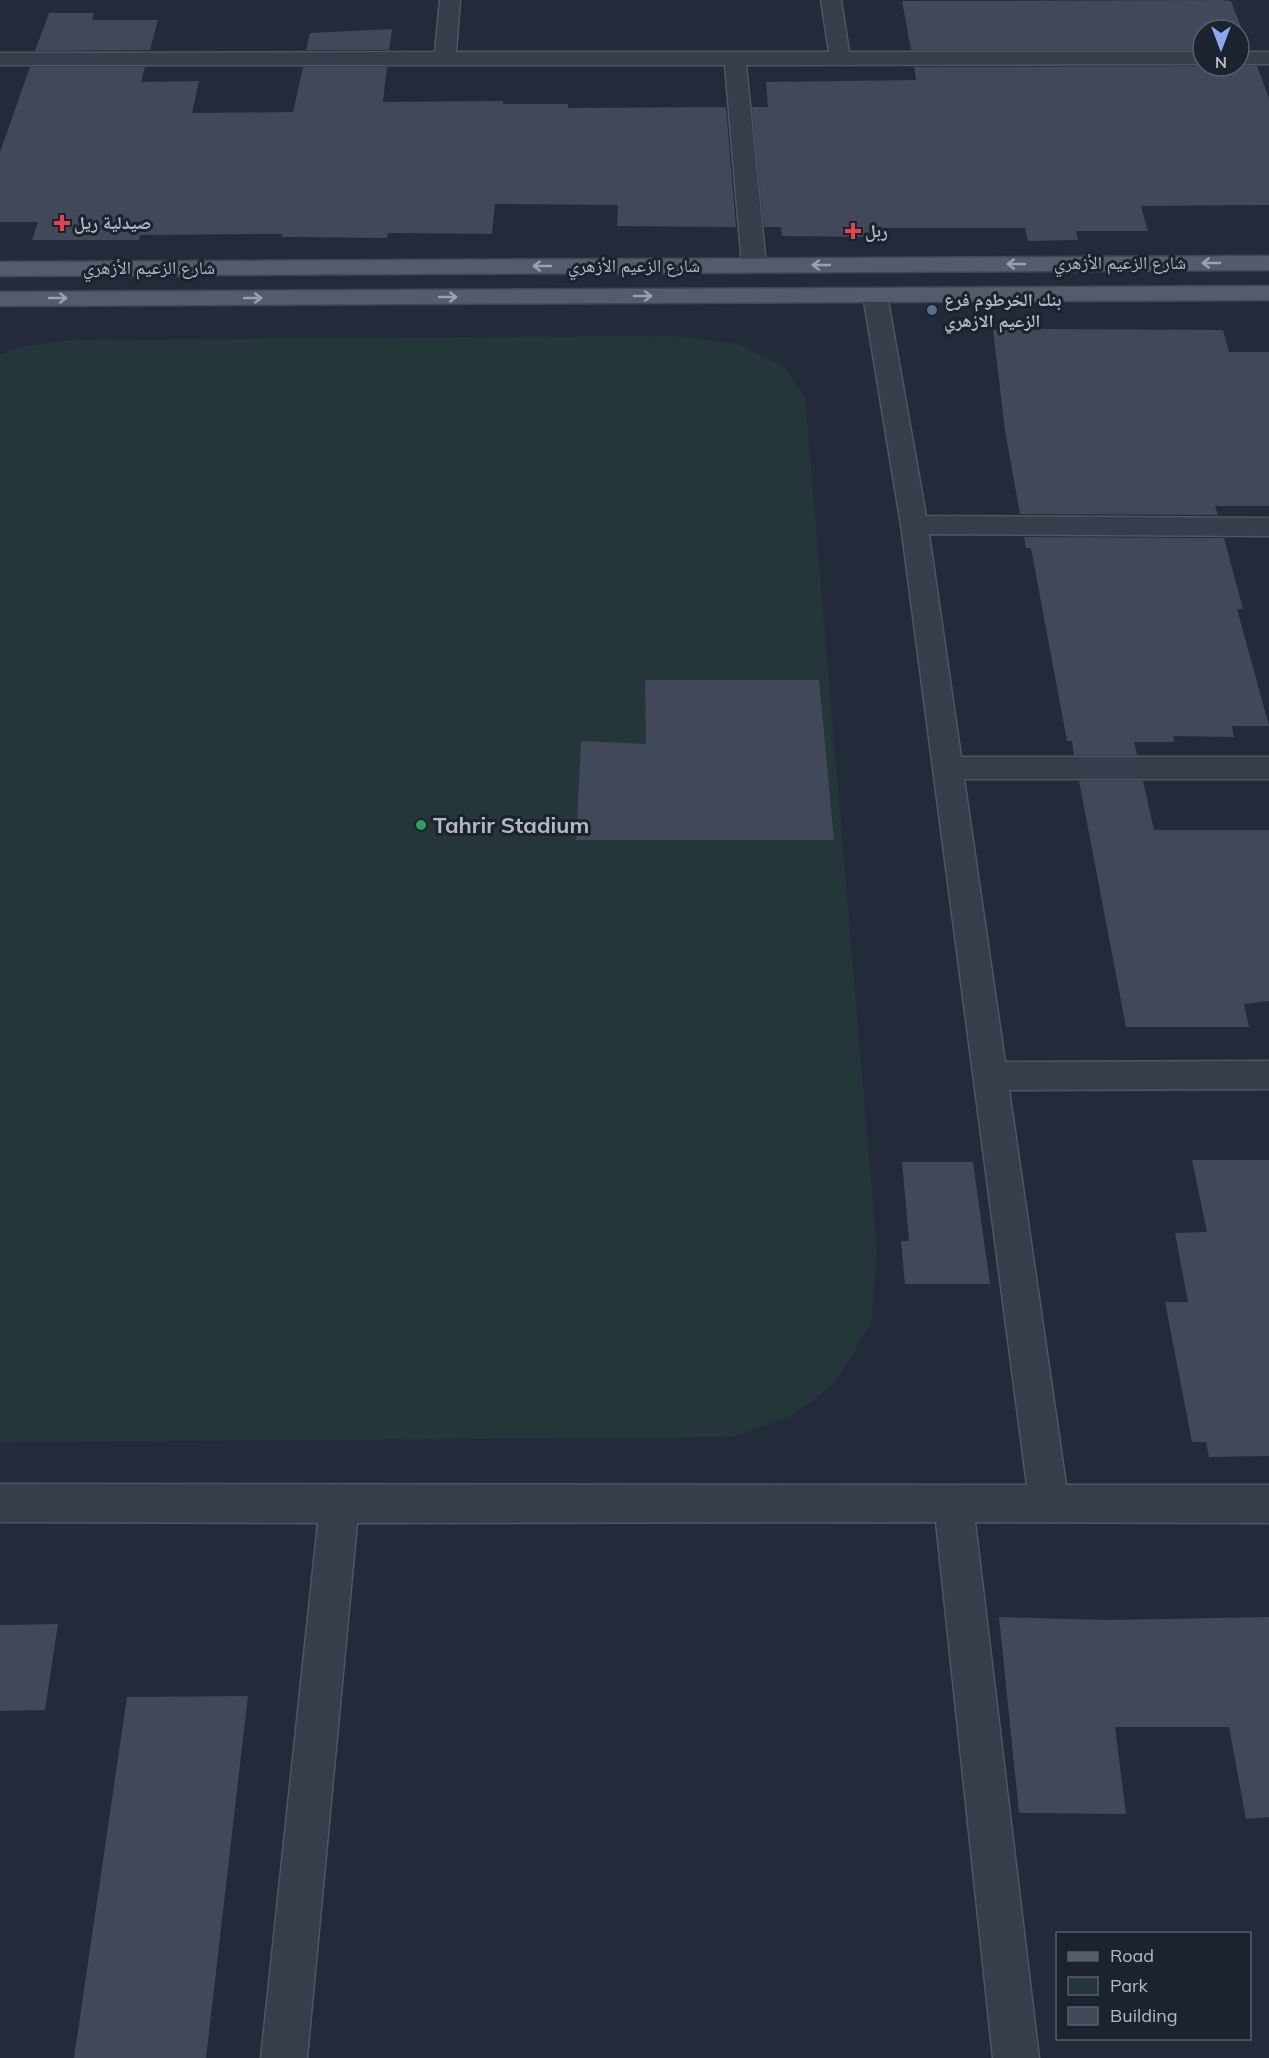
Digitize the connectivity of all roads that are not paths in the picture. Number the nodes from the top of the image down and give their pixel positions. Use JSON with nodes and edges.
{"nodes":[{"id":1,"x":450,"y":0,"type":"edge"},
{"id":2,"x":831,"y":0,"type":"edge"},
{"id":3,"x":840,"y":58,"type":"junction"},
{"id":4,"x":1191,"y":58,"type":"edge"},
{"id":5,"x":1251,"y":58,"type":"edge"},
{"id":6,"x":1269,"y":58,"type":"edge"},
{"id":7,"x":0,"y":59,"type":"edge"},
{"id":8,"x":445,"y":59,"type":"junction"},
{"id":9,"x":735,"y":59,"type":"junction"},
{"id":10,"x":1269,"y":263,"type":"edge"},
{"id":11,"x":754,"y":265,"type":"junction"},
{"id":12,"x":0,"y":268,"type":"edge"},
{"id":13,"x":1269,"y":293,"type":"edge"},
{"id":14,"x":876,"y":295,"type":"junction"},
{"id":15,"x":0,"y":299,"type":"edge"},
{"id":16,"x":914,"y":525,"type":"junction"},
{"id":17,"x":1269,"y":526,"type":"edge"},
{"id":18,"x":947,"y":768,"type":"junction"},
{"id":19,"x":1269,"y":768,"type":"edge"},
{"id":20,"x":990,"y":1076,"type":"junction"},
{"id":21,"x":1269,"y":1076,"type":"edge"},
{"id":22,"x":953,"y":1502,"type":"junction"},
{"id":23,"x":0,"y":1503,"type":"edge"},
{"id":24,"x":1049,"y":1503,"type":"junction"},
{"id":25,"x":1269,"y":1504,"type":"edge"},
{"id":26,"x":339,"y":1505,"type":"junction"},
{"id":27,"x":284,"y":2058,"type":"edge"},
{"id":28,"x":1016,"y":2058,"type":"edge"}],
"edges":[{"from":1,"to":8,"type":"street"},
{"from":2,"to":3,"type":"street"},
{"from":3,"to":4,"type":"street"},
{"from":3,"to":9,"type":"street"},
{"from":5,"to":6,"type":"street"},
{"from":7,"to":8,"type":"street"},
{"from":8,"to":9,"type":"street"},
{"from":9,"to":11,"type":"street"},
{"from":10,"to":11,"type":"main road","name":"شارع الزعيم الأزهري","one_way":true},
{"from":11,"to":12,"type":"main road","name":"شارع الزعيم الأزهري","one_way":true},
{"from":13,"to":14,"type":"main road","name":"شارع الزعيم الأزهري"},
{"from":15,"to":14,"type":"main road","name":"شارع الزعيم الأزهري","one_way":true},
{"from":14,"to":16,"type":"street"},
{"from":16,"to":17,"type":"street"},
{"from":16,"to":18,"type":"street"},
{"from":18,"to":19,"type":"street"},
{"from":18,"to":20,"type":"street"},
{"from":20,"to":21,"type":"street"},
{"from":20,"to":24,"type":"street"},
{"from":22,"to":24,"type":"street"},
{"from":22,"to":26,"type":"street"},
{"from":22,"to":28,"type":"street"},
{"from":23,"to":26,"type":"street"},
{"from":24,"to":25,"type":"street"},
{"from":26,"to":27,"type":"street"}]}
